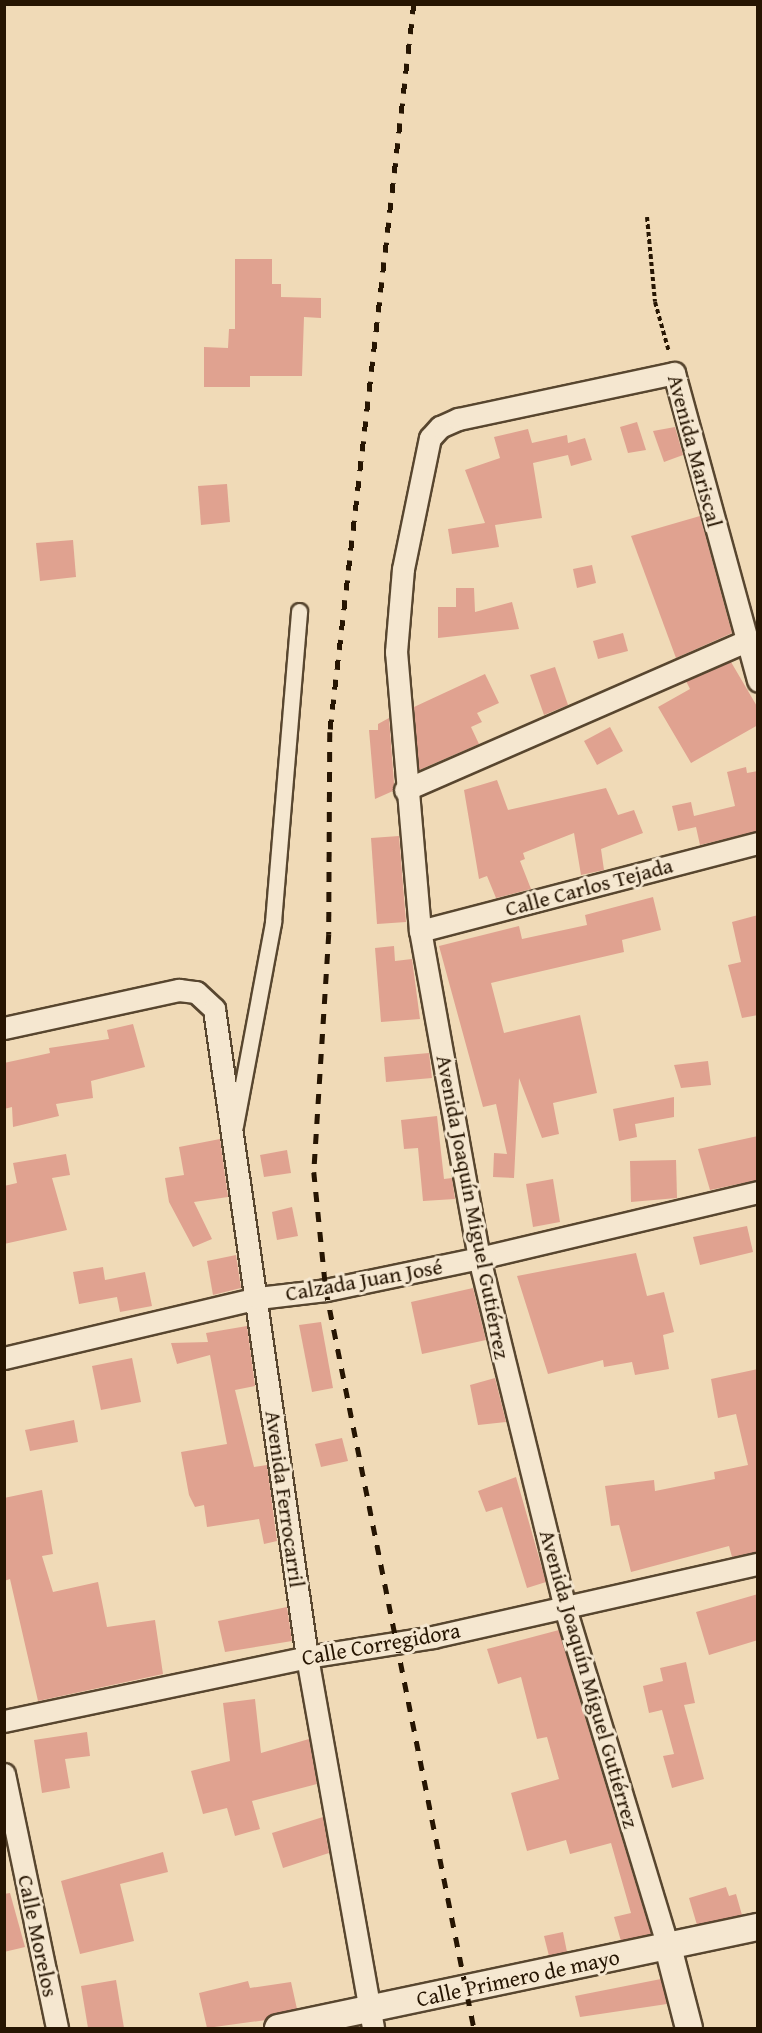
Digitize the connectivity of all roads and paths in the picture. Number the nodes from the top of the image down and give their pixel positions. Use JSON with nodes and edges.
{"nodes":[{"id":1,"x":647,"y":217,"type":"dead end"},
{"id":2,"x":675,"y":373,"type":"junction"},
{"id":3,"x":299,"y":611,"type":"dead end"},
{"id":4,"x":746,"y":641,"type":"junction"},
{"id":5,"x":758,"y":681,"type":"edge"},
{"id":6,"x":405,"y":790,"type":"junction"},
{"id":7,"x":758,"y":843,"type":"edge"},
{"id":8,"x":420,"y":931,"type":"junction"},
{"id":9,"x":4,"y":1028,"type":"edge"},
{"id":10,"x":231,"y":1146,"type":"junction"},
{"id":11,"x":758,"y":1192,"type":"edge"},
{"id":12,"x":479,"y":1258,"type":"junction"},
{"id":13,"x":258,"y":1298,"type":"junction"},
{"id":14,"x":4,"y":1358,"type":"edge"},
{"id":15,"x":758,"y":1564,"type":"edge"},
{"id":16,"x":564,"y":1604,"type":"junction"},
{"id":17,"x":307,"y":1657,"type":"junction"},
{"id":18,"x":4,"y":1721,"type":"edge"},
{"id":19,"x":4,"y":1774,"type":"edge"},
{"id":20,"x":758,"y":1927,"type":"edge"},
{"id":21,"x":668,"y":1947,"type":"junction"},
{"id":22,"x":371,"y":2019,"type":"edge"},
{"id":23,"x":57,"y":2028,"type":"edge"},
{"id":24,"x":278,"y":2028,"type":"edge"},
{"id":25,"x":689,"y":2028,"type":"edge"}],
"edges":[{"from":1,"to":2,"type":"path","name":"Avenida Mariscal"},
{"from":2,"to":4,"type":"street","name":"Avenida Mariscal"},
{"from":2,"to":6,"type":"street","name":"Avenida Joaquín Miguel Gutiérrez"},
{"from":3,"to":10,"type":"street"},
{"from":4,"to":5,"type":"street","name":"Avenida Mariscal"},
{"from":4,"to":6,"type":"street"},
{"from":6,"to":8,"type":"street","name":"Avenida Joaquín Miguel Gutiérrez"},
{"from":7,"to":8,"type":"street","name":"Calle Carlos Tejada"},
{"from":8,"to":12,"type":"street","name":"Avenida Joaquín Miguel Gutiérrez"},
{"from":9,"to":10,"type":"street","name":"Avenida Ferrocarril"},
{"from":10,"to":13,"type":"street","name":"Avenida Ferrocarril"},
{"from":11,"to":12,"type":"street","name":"Calzada Juan José"},
{"from":12,"to":13,"type":"street","name":"Calzada Juan José"},
{"from":12,"to":16,"type":"street","name":"Avenida Joaquín Miguel Gutiérrez"},
{"from":13,"to":14,"type":"street","name":"Calzada Juan José"},
{"from":13,"to":17,"type":"street","name":"Avenida Ferrocarril"},
{"from":15,"to":16,"type":"street","name":"Calle Corregidora"},
{"from":16,"to":17,"type":"street","name":"Calle Corregidora"},
{"from":16,"to":21,"type":"street","name":"Avenida Joaquín Miguel Gutiérrez"},
{"from":17,"to":18,"type":"street","name":"Calle Corregidora"},
{"from":17,"to":22,"type":"street","name":"Avenida Ferrocarril"},
{"from":19,"to":23,"type":"street","name":"Calle Morelos"},
{"from":20,"to":21,"type":"street","name":"Calle Primero de mayo"},
{"from":21,"to":22,"type":"street","name":"Calle Primero de mayo"},
{"from":21,"to":25,"type":"street","name":"Avenida Joaquín Miguel Gutiérrez"},
{"from":22,"to":24,"type":"street","name":"Calle Primero de mayo"}]}
